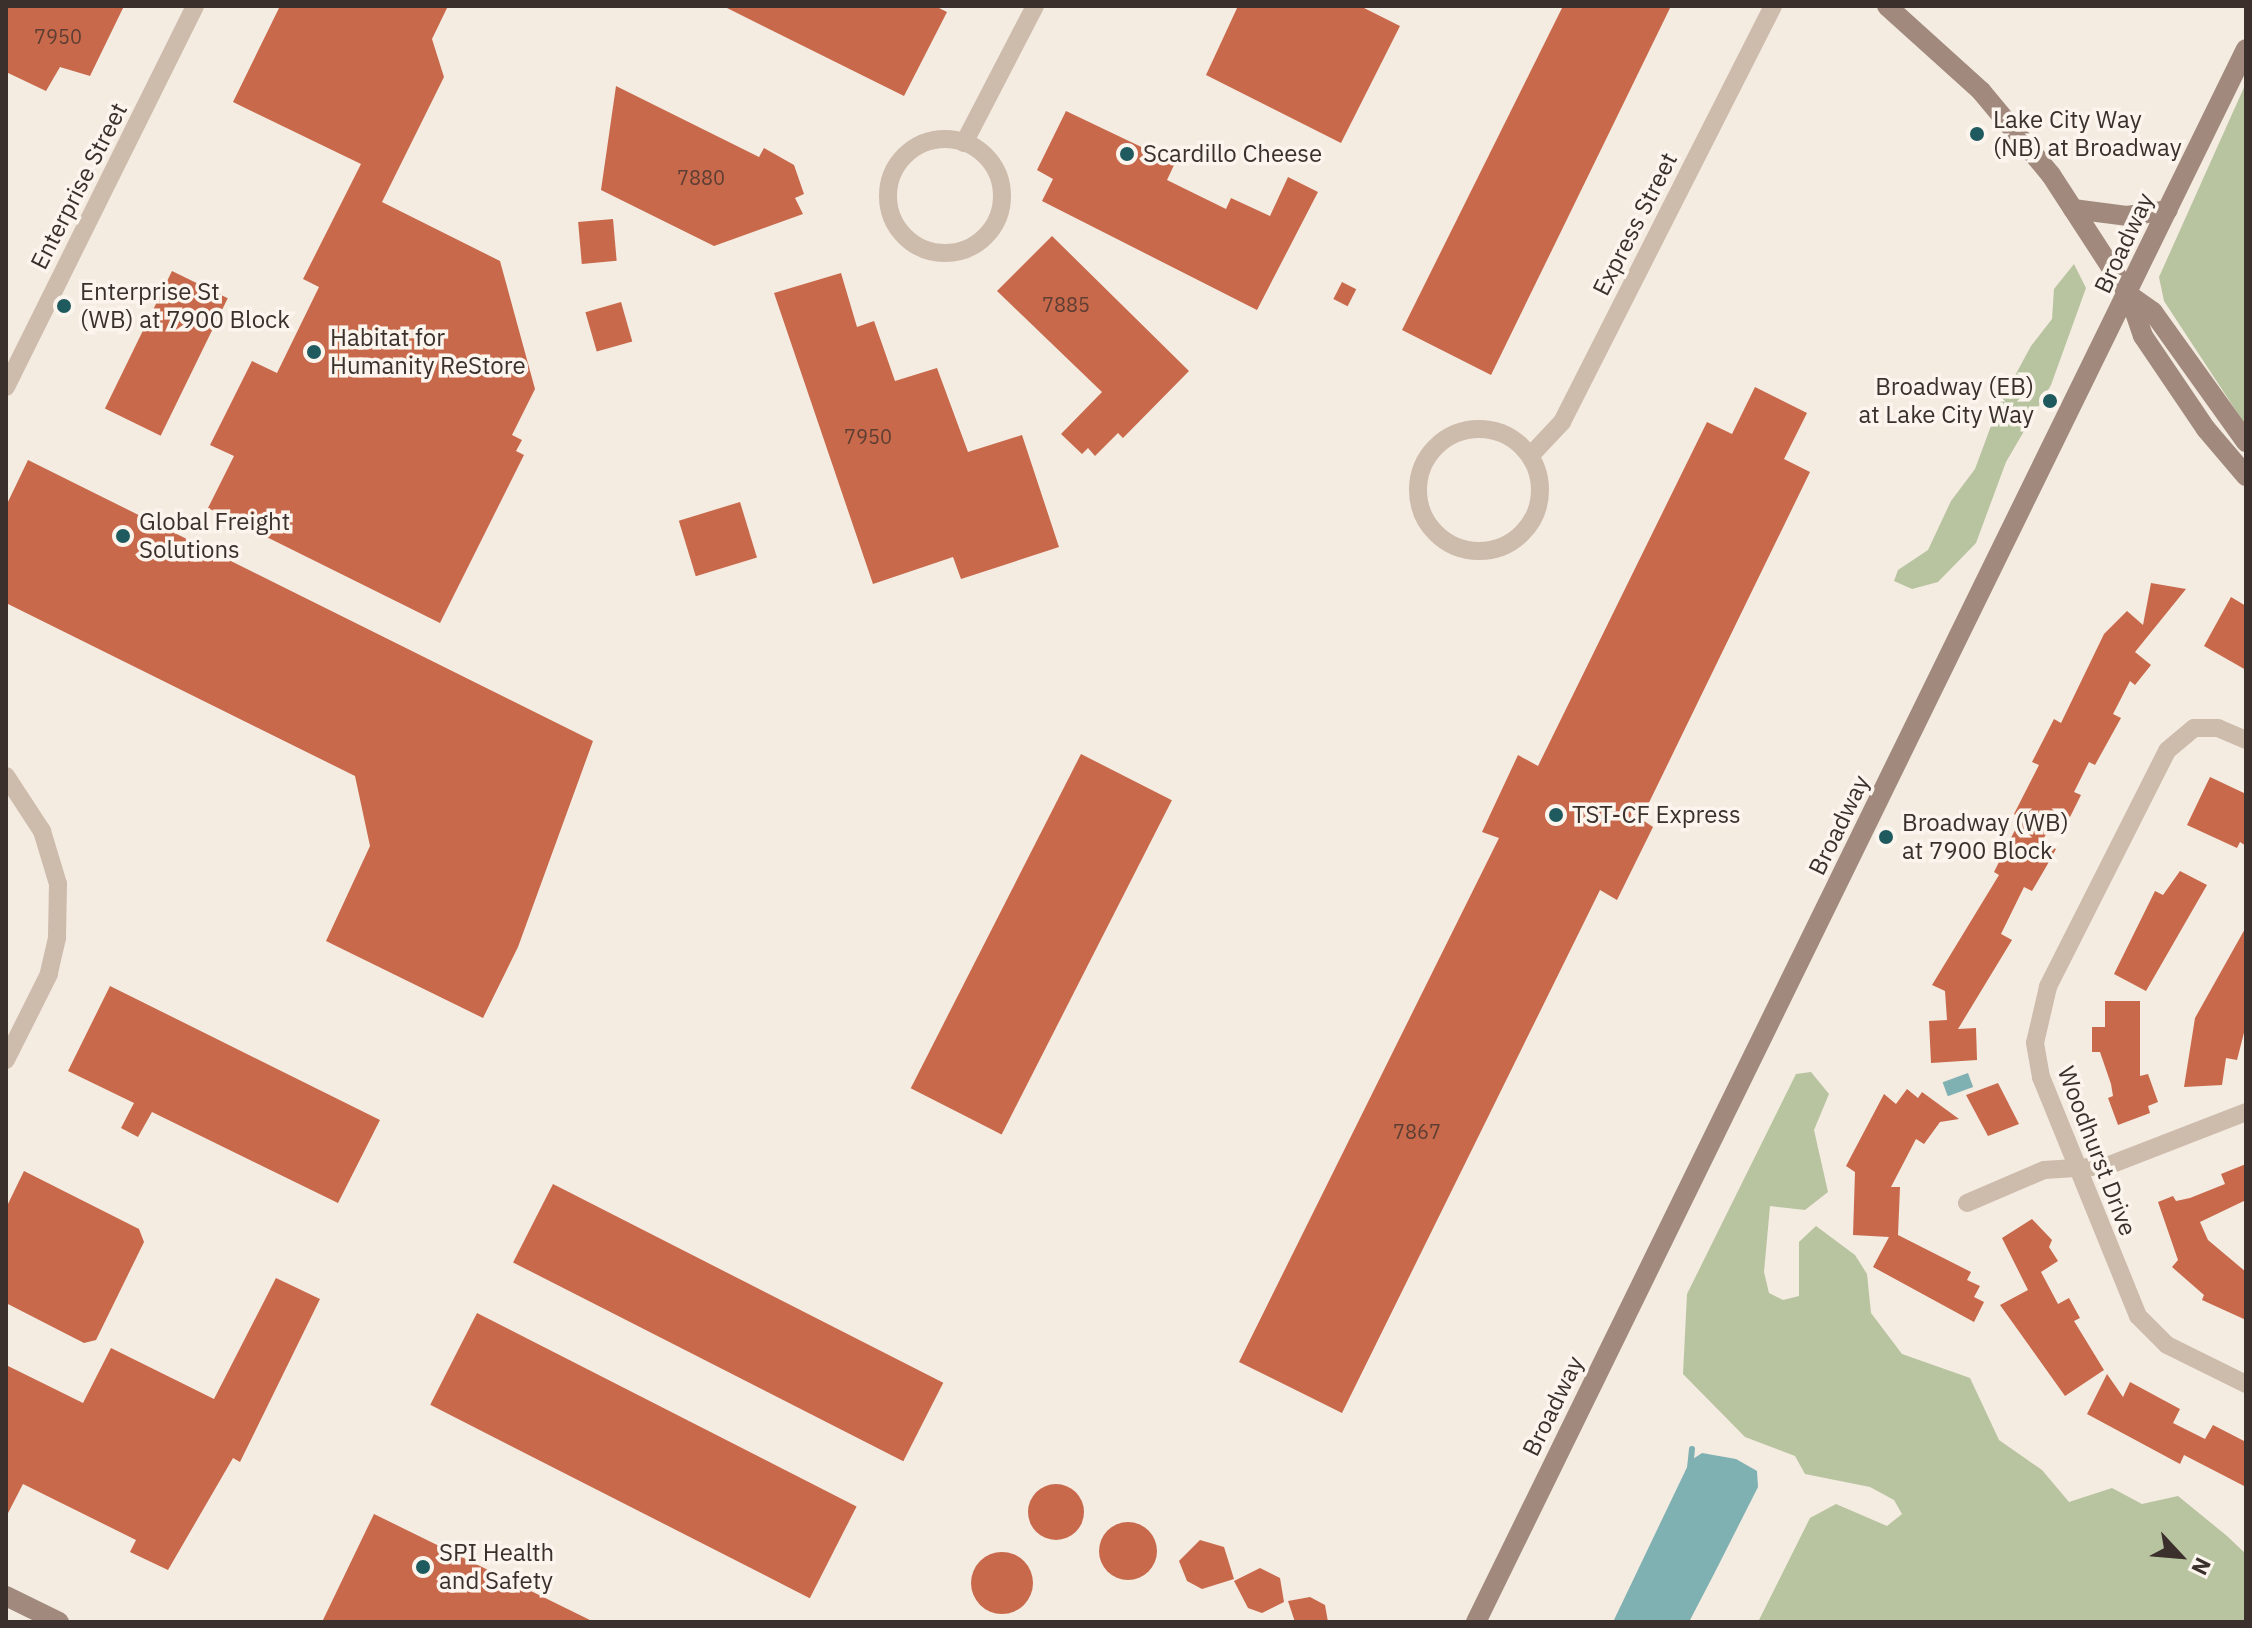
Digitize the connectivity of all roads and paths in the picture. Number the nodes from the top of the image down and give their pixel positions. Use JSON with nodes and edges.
{"nodes":[{"id":1,"x":195,"y":6,"type":"edge"},
{"id":2,"x":1035,"y":6,"type":"edge"},
{"id":3,"x":1773,"y":6,"type":"edge"},
{"id":4,"x":1887,"y":6,"type":"edge"},
{"id":5,"x":2246,"y":49,"type":"edge"},
{"id":6,"x":964,"y":143,"type":"junction"},
{"id":7,"x":2073,"y":209,"type":"junction"},
{"id":8,"x":2168,"y":210,"type":"junction"},
{"id":9,"x":2129,"y":295,"type":"junction"},
{"id":10,"x":6,"y":387,"type":"edge"},
{"id":11,"x":2246,"y":442,"type":"edge"},
{"id":12,"x":1530,"y":456,"type":"junction"},
{"id":13,"x":2246,"y":476,"type":"edge"},
{"id":14,"x":2246,"y":740,"type":"edge"},
{"id":15,"x":6,"y":776,"type":"edge"},
{"id":16,"x":6,"y":1060,"type":"edge"},
{"id":17,"x":2246,"y":1112,"type":"edge"},
{"id":18,"x":2077,"y":1170,"type":"junction"},
{"id":19,"x":1967,"y":1203,"type":"dead end"},
{"id":20,"x":2246,"y":1384,"type":"edge"},
{"id":21,"x":6,"y":1596,"type":"edge"},
{"id":22,"x":59,"y":1622,"type":"edge"},
{"id":23,"x":1476,"y":1622,"type":"edge"}],
"edges":[{"from":1,"to":10,"type":"street","name":"Enterprise Street"},
{"from":2,"to":6,"type":"street"},
{"from":3,"to":12,"type":"street","name":"Express Street"},
{"from":4,"to":7,"type":"street"},
{"from":5,"to":8,"type":"street","name":"Broadway"},
{"from":6,"to":6,"type":"street"},
{"from":7,"to":8,"type":"street"},
{"from":7,"to":9,"type":"street"},
{"from":8,"to":9,"type":"street","name":"Broadway"},
{"from":9,"to":11,"type":"street"},
{"from":9,"to":13,"type":"street"},
{"from":9,"to":23,"type":"street","name":"Broadway"},
{"from":12,"to":12,"type":"street"},
{"from":14,"to":18,"type":"street","name":"Woodhurst Drive"},
{"from":15,"to":16,"type":"street"},
{"from":17,"to":18,"type":"street"},
{"from":18,"to":19,"type":"street"},
{"from":18,"to":20,"type":"street","name":"Woodhurst Drive"},
{"from":21,"to":22,"type":"street"}]}
